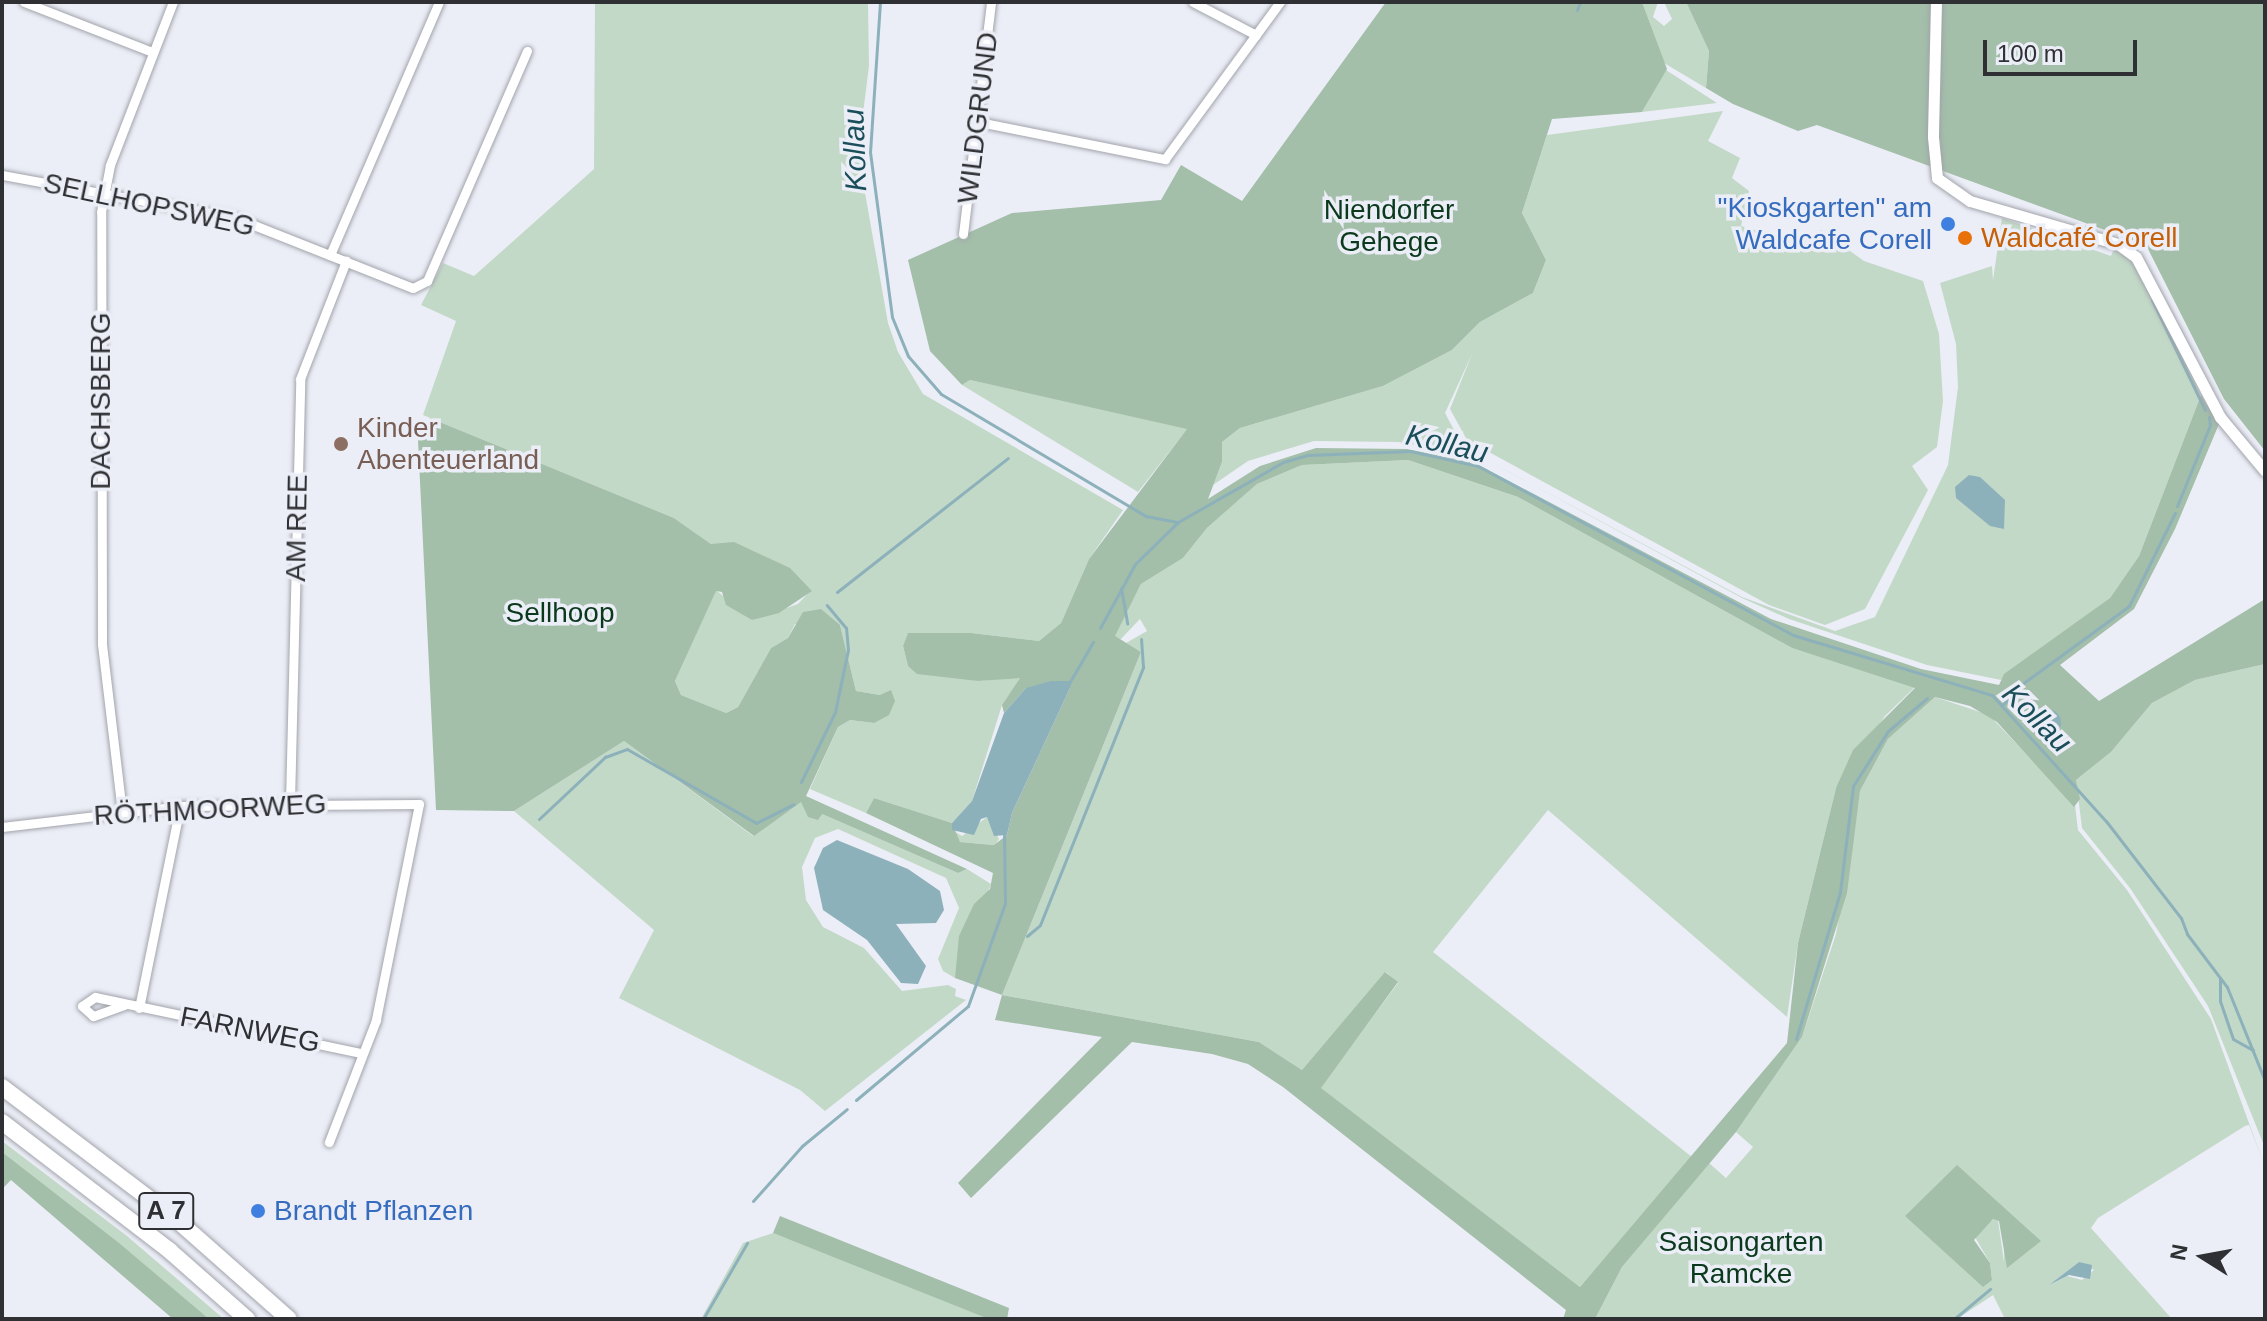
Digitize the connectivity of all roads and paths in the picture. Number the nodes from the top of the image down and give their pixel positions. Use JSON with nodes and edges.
{"nodes":[{"id":1,"x":24,"y":2,"type":"edge"},
{"id":2,"x":173,"y":2,"type":"edge"},
{"id":3,"x":439,"y":2,"type":"edge"},
{"id":4,"x":991,"y":2,"type":"edge"},
{"id":5,"x":1193,"y":2,"type":"edge"},
{"id":6,"x":1280,"y":2,"type":"edge"},
{"id":7,"x":1936,"y":2,"type":"edge"},
{"id":8,"x":1256,"y":35,"type":"junction"},
{"id":9,"x":527,"y":51,"type":"dead end"},
{"id":10,"x":152,"y":52,"type":"junction"},
{"id":11,"x":979,"y":122,"type":"junction"},
{"id":12,"x":2,"y":175,"type":"edge"},
{"id":13,"x":104,"y":192,"type":"junction"},
{"id":14,"x":963,"y":234,"type":"dead end"},
{"id":15,"x":330,"y":255,"type":"junction"},
{"id":16,"x":346,"y":261,"type":"junction"},
{"id":17,"x":2265,"y":471,"type":"edge"},
{"id":18,"x":290,"y":802,"type":"junction"},
{"id":19,"x":180,"y":806,"type":"junction"},
{"id":20,"x":122,"y":812,"type":"junction"},
{"id":21,"x":2,"y":827,"type":"edge"},
{"id":22,"x":124,"y":1005,"type":"dead end"},
{"id":23,"x":139,"y":1008,"type":"junction"},
{"id":24,"x":361,"y":1053,"type":"junction"},
{"id":25,"x":2,"y":1087,"type":"edge"},
{"id":26,"x":2,"y":1122,"type":"edge"},
{"id":27,"x":329,"y":1142,"type":"dead end"},
{"id":28,"x":247,"y":1319,"type":"edge"},
{"id":29,"x":289,"y":1319,"type":"edge"}],
"edges":[{"from":1,"to":10,"type":"street"},
{"from":2,"to":10,"type":"street","name":"DACHSBERG"},
{"from":3,"to":15,"type":"street"},
{"from":4,"to":11,"type":"street","name":"WILDGRUND"},
{"from":5,"to":8,"type":"street"},
{"from":6,"to":8,"type":"street"},
{"from":7,"to":17,"type":"street"},
{"from":8,"to":11,"type":"street"},
{"from":9,"to":16,"type":"street","name":"SELLHOPSWEG"},
{"from":10,"to":13,"type":"street","name":"DACHSBERG"},
{"from":11,"to":14,"type":"street","name":"WILDGRUND"},
{"from":12,"to":13,"type":"street","name":"SELLHOPSWEG"},
{"from":13,"to":15,"type":"street","name":"SELLHOPSWEG"},
{"from":13,"to":20,"type":"street","name":"DACHSBERG"},
{"from":15,"to":16,"type":"street","name":"SELLHOPSWEG"},
{"from":16,"to":18,"type":"street","name":"AM REE"},
{"from":18,"to":19,"type":"street","name":"RÖTHMOORWEG"},
{"from":18,"to":24,"type":"street","name":"RÖTHMOORWEG"},
{"from":19,"to":20,"type":"street","name":"RÖTHMOORWEG"},
{"from":19,"to":23,"type":"street"},
{"from":20,"to":21,"type":"street","name":"RÖTHMOORWEG"},
{"from":22,"to":23,"type":"street","name":"FARNWEG"},
{"from":23,"to":24,"type":"street","name":"FARNWEG"},
{"from":24,"to":27,"type":"street"},
{"from":25,"to":29,"type":"highway","number":"A 7"},
{"from":26,"to":28,"type":"highway","number":"A 7"}]}
